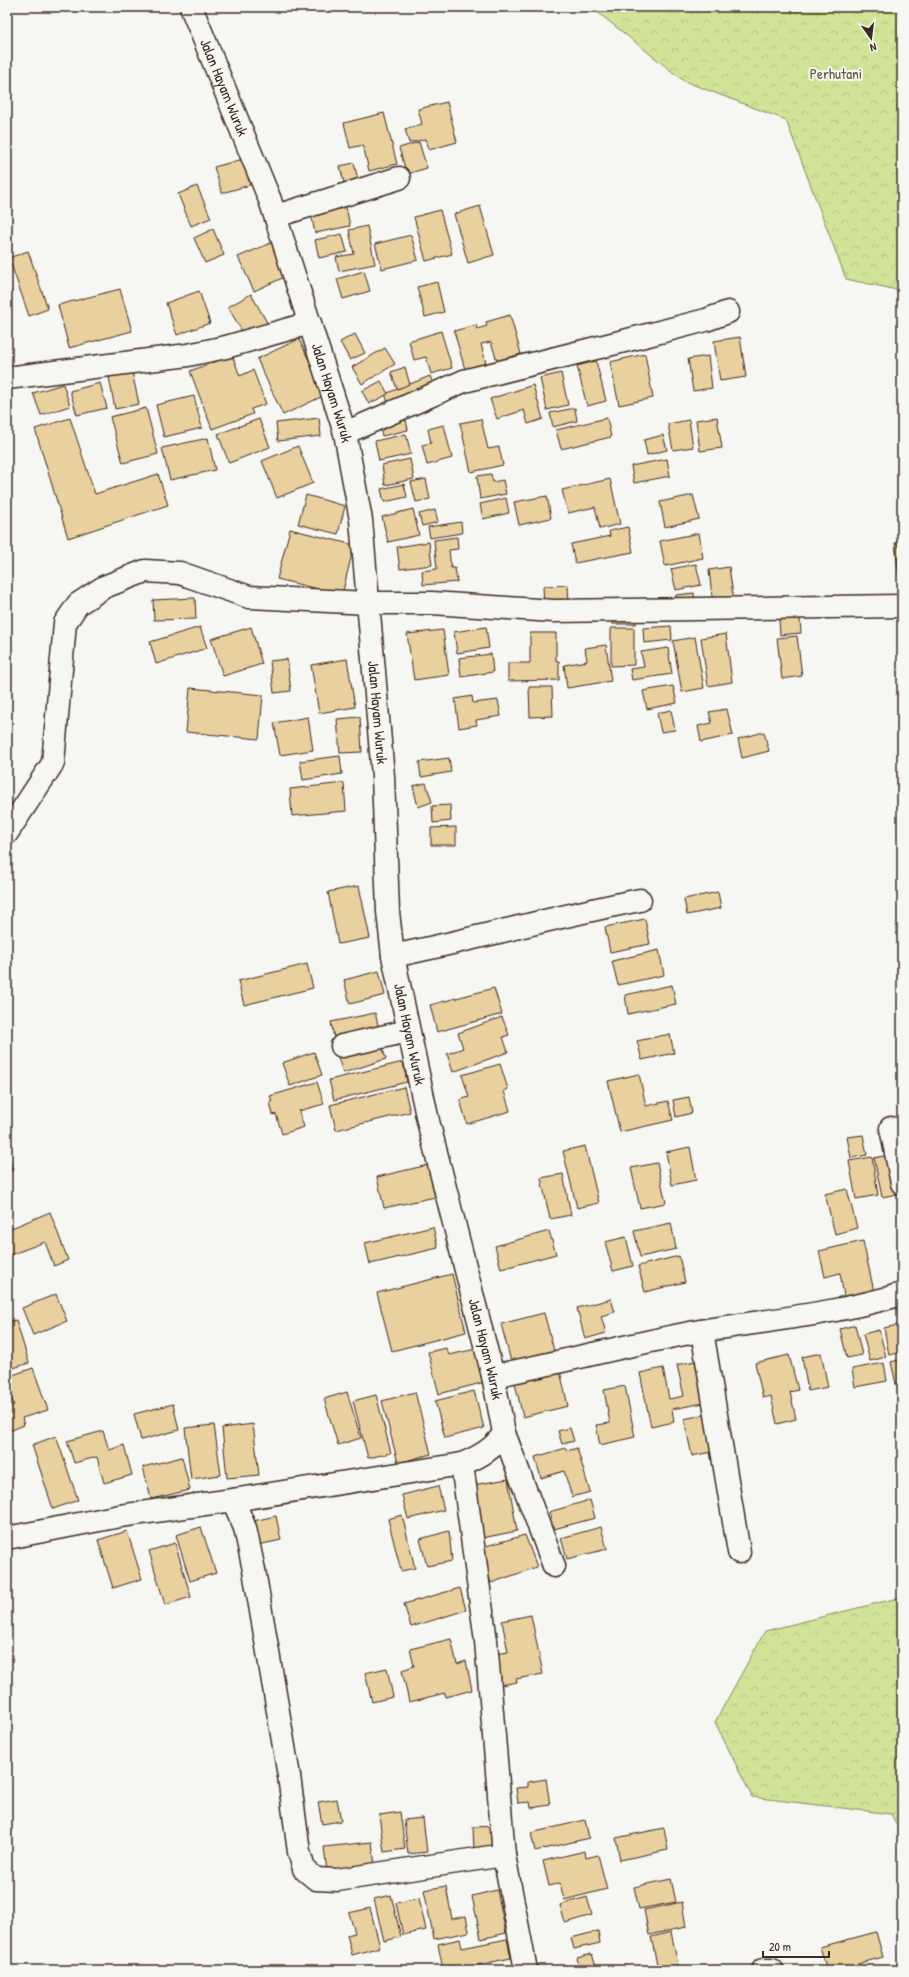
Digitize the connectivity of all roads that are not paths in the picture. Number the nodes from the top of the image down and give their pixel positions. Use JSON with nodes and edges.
{"nodes":[{"id":1,"x":191,"y":7,"type":"edge"},
{"id":2,"x":399,"y":178,"type":"dead end"},
{"id":3,"x":276,"y":216,"type":"junction"},
{"id":4,"x":728,"y":312,"type":"dead end"},
{"id":5,"x":310,"y":323,"type":"junction"},
{"id":6,"x":7,"y":378,"type":"edge"},
{"id":7,"x":345,"y":433,"type":"junction"},
{"id":8,"x":368,"y":603,"type":"junction"},
{"id":9,"x":902,"y":606,"type":"edge"},
{"id":10,"x":7,"y":833,"type":"edge"},
{"id":11,"x":640,"y":900,"type":"dead end"},
{"id":12,"x":393,"y":956,"type":"junction"},
{"id":13,"x":408,"y":1031,"type":"junction"},
{"id":14,"x":342,"y":1046,"type":"dead end"},
{"id":15,"x":891,"y":1128,"type":"dead end"},
{"id":16,"x":902,"y":1183,"type":"edge"},
{"id":17,"x":902,"y":1294,"type":"edge"},
{"id":18,"x":702,"y":1331,"type":"junction"},
{"id":19,"x":493,"y":1376,"type":"junction"},
{"id":20,"x":504,"y":1433,"type":"junction"},
{"id":21,"x":462,"y":1464,"type":"junction"},
{"id":22,"x":233,"y":1500,"type":"junction"},
{"id":23,"x":7,"y":1538,"type":"edge"},
{"id":24,"x":739,"y":1552,"type":"dead end"},
{"id":25,"x":554,"y":1566,"type":"dead end"},
{"id":26,"x":504,"y":1855,"type":"junction"},
{"id":27,"x":526,"y":1970,"type":"edge"},
{"id":28,"x":763,"y":1970,"type":"edge"},
{"id":29,"x":772,"y":1970,"type":"edge"}],
"edges":[{"from":1,"to":3,"type":"street","name":"Jalan Hayam Wuruk"},
{"from":2,"to":3,"type":"street"},
{"from":3,"to":5,"type":"street","name":"Jalan Hayam Wuruk"},
{"from":4,"to":7,"type":"street"},
{"from":5,"to":6,"type":"street"},
{"from":5,"to":7,"type":"street","name":"Jalan Hayam Wuruk"},
{"from":7,"to":8,"type":"street","name":"Jalan Hayam Wuruk"},
{"from":8,"to":9,"type":"street"},
{"from":8,"to":10,"type":"street"},
{"from":8,"to":12,"type":"street","name":"Jalan Hayam Wuruk"},
{"from":11,"to":12,"type":"street"},
{"from":12,"to":13,"type":"street","name":"Jalan Hayam Wuruk"},
{"from":13,"to":14,"type":"street"},
{"from":13,"to":19,"type":"street","name":"Jalan Hayam Wuruk"},
{"from":15,"to":16,"type":"street"},
{"from":17,"to":18,"type":"street"},
{"from":18,"to":19,"type":"street"},
{"from":18,"to":24,"type":"street"},
{"from":19,"to":20,"type":"street","name":"Jalan Hayam Wuruk"},
{"from":20,"to":21,"type":"street"},
{"from":20,"to":25,"type":"street","name":"Jalan Hayam Wuruk"},
{"from":21,"to":22,"type":"street"},
{"from":21,"to":26,"type":"street"},
{"from":22,"to":23,"type":"street"},
{"from":22,"to":26,"type":"street"},
{"from":26,"to":27,"type":"street"},
{"from":28,"to":29,"type":"street"}]}
